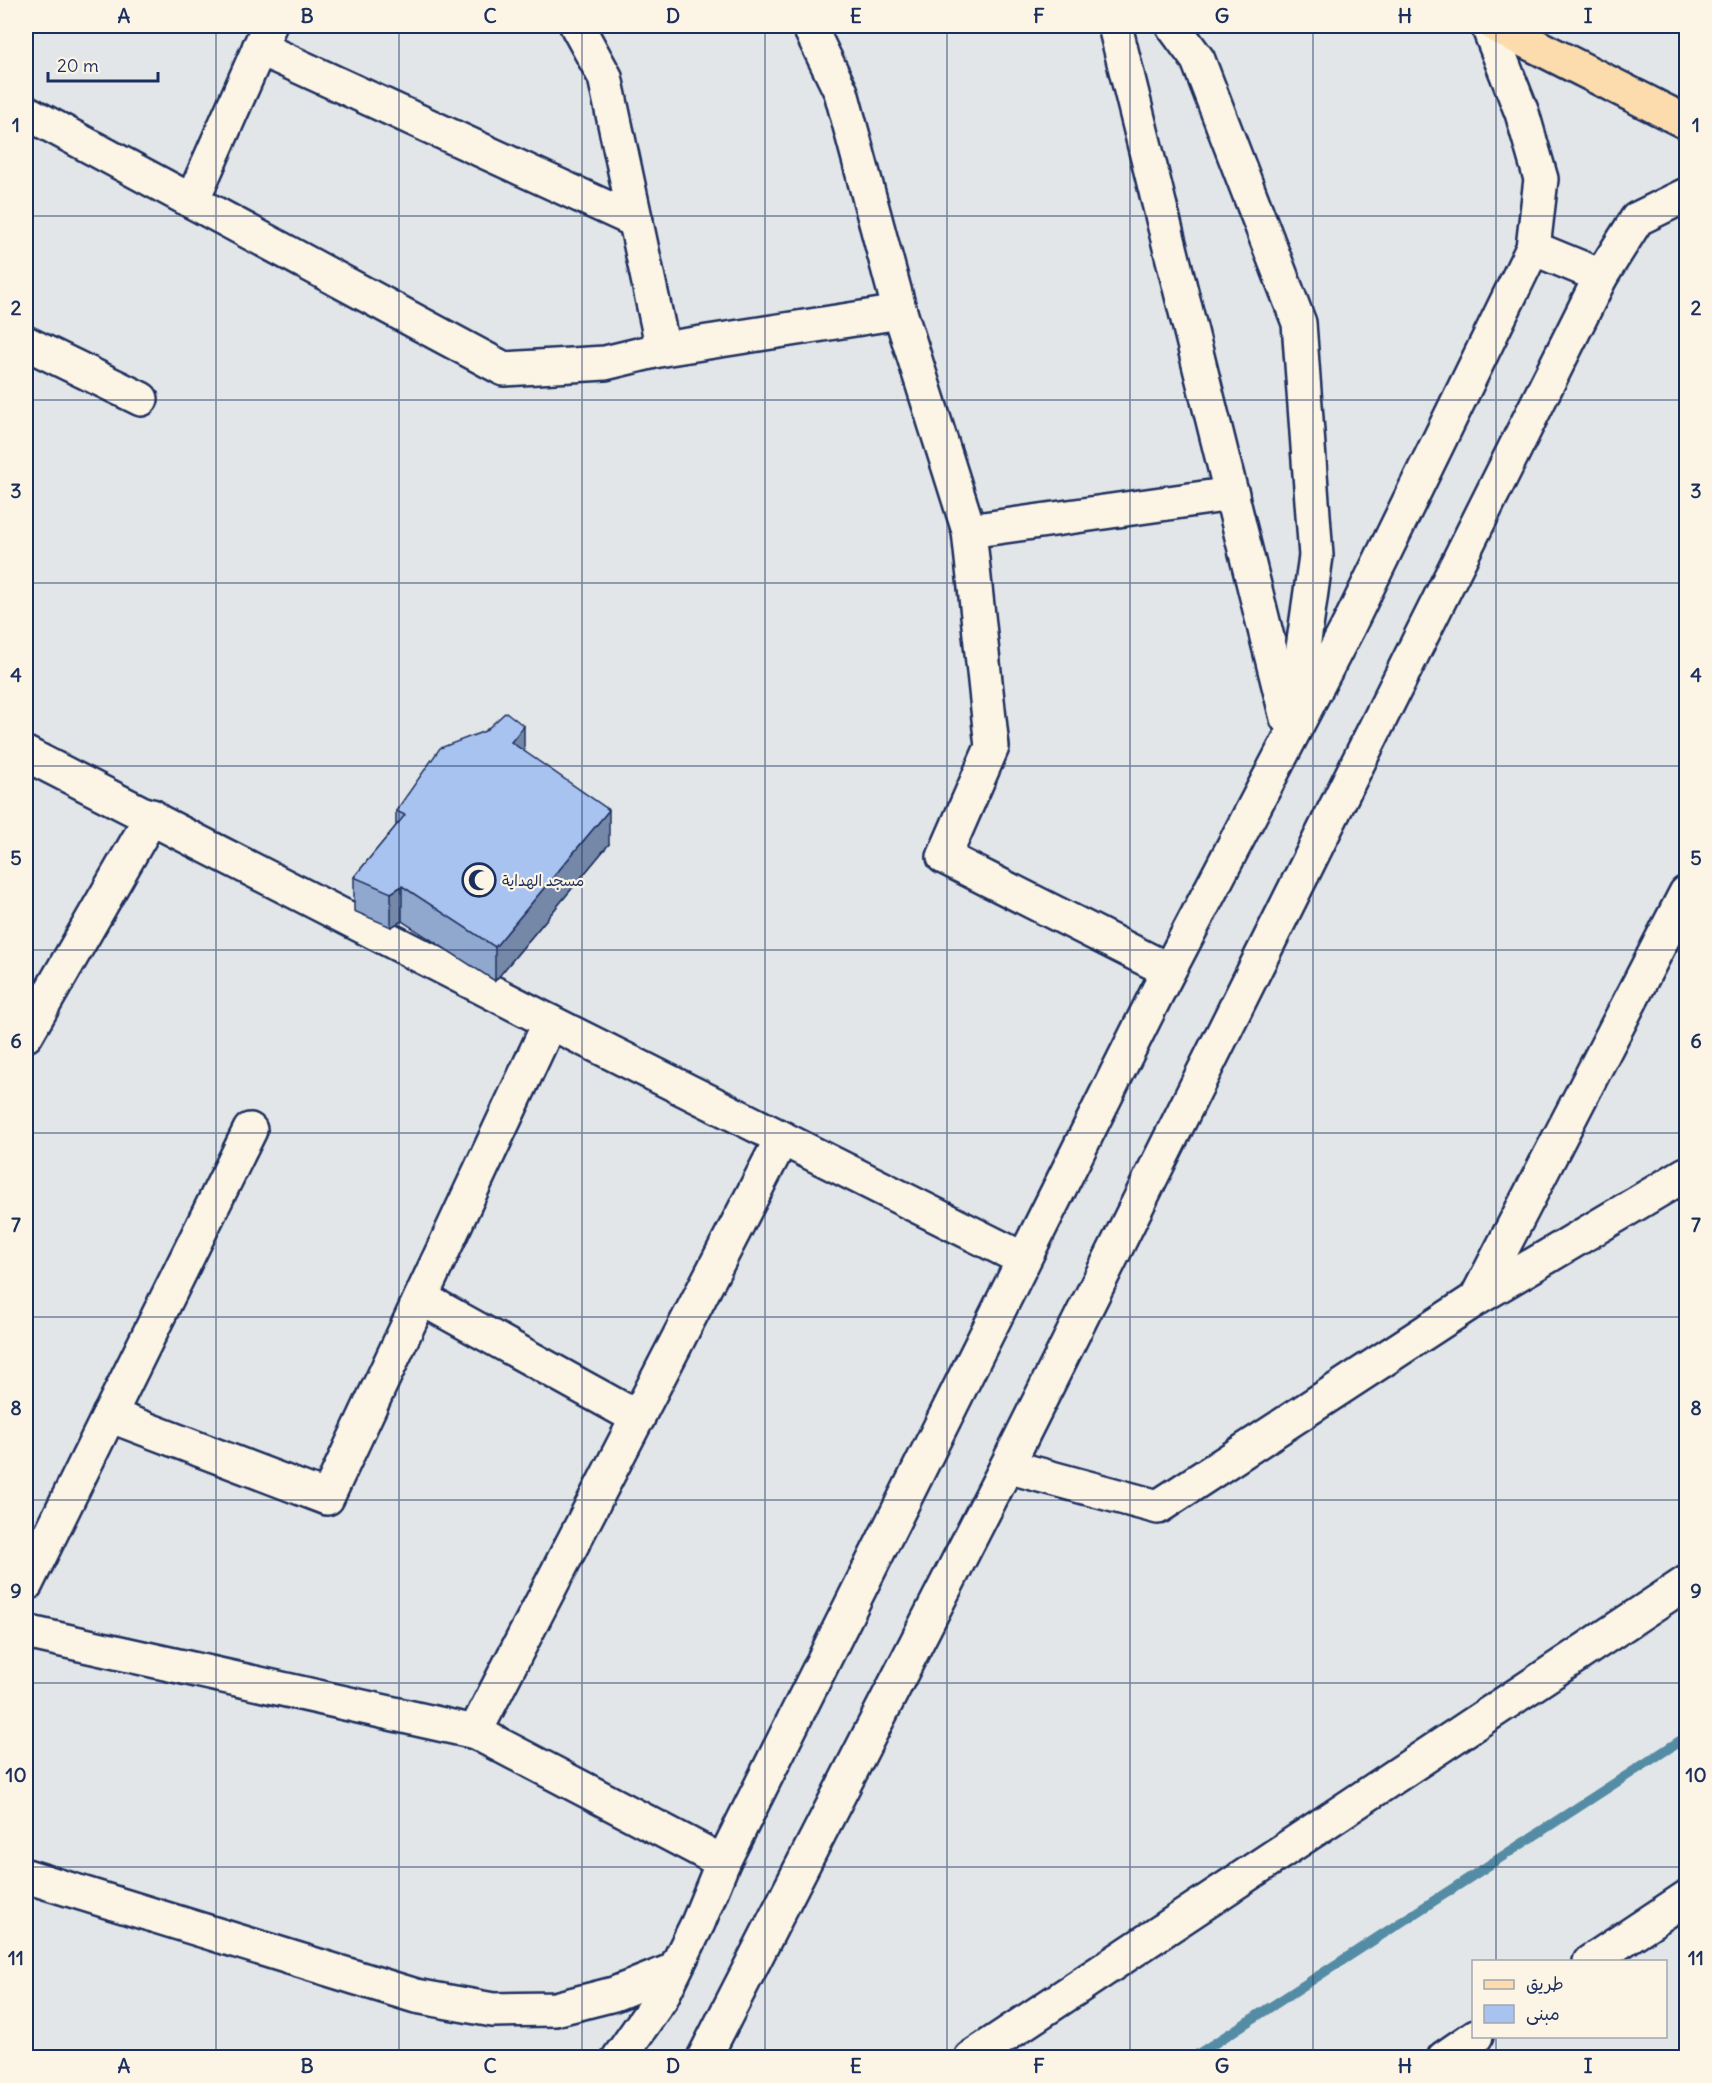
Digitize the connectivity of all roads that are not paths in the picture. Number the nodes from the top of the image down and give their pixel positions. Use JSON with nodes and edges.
{"nodes":[{"id":1,"x":577,"y":26,"type":"edge"},
{"id":2,"x":809,"y":26,"type":"edge"},
{"id":3,"x":1115,"y":26,"type":"edge"},
{"id":4,"x":1173,"y":26,"type":"edge"},
{"id":5,"x":1488,"y":26,"type":"edge"},
{"id":6,"x":1496,"y":26,"type":"edge"},
{"id":7,"x":264,"y":37,"type":"edge"},
{"id":8,"x":26,"y":112,"type":"edge"},
{"id":9,"x":1686,"y":122,"type":"edge"},
{"id":10,"x":1686,"y":195,"type":"edge"},
{"id":11,"x":192,"y":201,"type":"junction"},
{"id":12,"x":636,"y":220,"type":"junction"},
{"id":13,"x":1533,"y":248,"type":"junction"},
{"id":14,"x":1601,"y":276,"type":"junction"},
{"id":15,"x":900,"y":312,"type":"junction"},
{"id":16,"x":26,"y":343,"type":"edge"},
{"id":17,"x":663,"y":349,"type":"junction"},
{"id":18,"x":141,"y":399,"type":"dead end"},
{"id":19,"x":1232,"y":494,"type":"junction"},
{"id":20,"x":969,"y":531,"type":"junction"},
{"id":21,"x":1291,"y":735,"type":"junction"},
{"id":22,"x":26,"y":754,"type":"edge"},
{"id":23,"x":152,"y":816,"type":"junction"},
{"id":24,"x":1686,"y":893,"type":"edge"},
{"id":25,"x":1168,"y":970,"type":"junction"},
{"id":26,"x":550,"y":1022,"type":"junction"},
{"id":27,"x":26,"y":1035,"type":"edge"},
{"id":28,"x":250,"y":1130,"type":"dead end"},
{"id":29,"x":782,"y":1138,"type":"junction"},
{"id":30,"x":1686,"y":1174,"type":"edge"},
{"id":31,"x":1023,"y":1258,"type":"junction"},
{"id":32,"x":421,"y":1298,"type":"junction"},
{"id":33,"x":1476,"y":1299,"type":"junction"},
{"id":34,"x":109,"y":1415,"type":"junction"},
{"id":35,"x":638,"y":1418,"type":"junction"},
{"id":36,"x":1007,"y":1466,"type":"junction"},
{"id":37,"x":1686,"y":1583,"type":"edge"},
{"id":38,"x":26,"y":1584,"type":"edge"},
{"id":39,"x":26,"y":1632,"type":"edge"},
{"id":40,"x":476,"y":1732,"type":"junction"},
{"id":41,"x":723,"y":1862,"type":"junction"},
{"id":42,"x":26,"y":1876,"type":"edge"},
{"id":43,"x":1686,"y":1898,"type":"edge"},
{"id":44,"x":1593,"y":1960,"type":"edge"},
{"id":45,"x":674,"y":1970,"type":"junction"},
{"id":46,"x":1474,"y":2038,"type":"edge"},
{"id":47,"x":619,"y":2058,"type":"edge"},
{"id":48,"x":704,"y":2058,"type":"edge"},
{"id":49,"x":971,"y":2058,"type":"edge"},
{"id":50,"x":1444,"y":2058,"type":"edge"}],
"edges":[{"from":1,"to":12,"type":"street"},
{"from":2,"to":15,"type":"street"},
{"from":3,"to":19,"type":"street"},
{"from":4,"to":21,"type":"street"},
{"from":5,"to":13,"type":"street"},
{"from":6,"to":9,"type":"main road"},
{"from":7,"to":11,"type":"street"},
{"from":7,"to":12,"type":"street"},
{"from":8,"to":11,"type":"street"},
{"from":10,"to":14,"type":"street"},
{"from":11,"to":17,"type":"street"},
{"from":12,"to":17,"type":"street"},
{"from":13,"to":14,"type":"street"},
{"from":13,"to":21,"type":"street"},
{"from":14,"to":36,"type":"street"},
{"from":15,"to":17,"type":"street"},
{"from":15,"to":20,"type":"street"},
{"from":16,"to":18,"type":"street"},
{"from":19,"to":20,"type":"street"},
{"from":19,"to":21,"type":"street"},
{"from":20,"to":25,"type":"street"},
{"from":21,"to":25,"type":"street"},
{"from":22,"to":23,"type":"street"},
{"from":23,"to":26,"type":"street"},
{"from":23,"to":27,"type":"street"},
{"from":24,"to":33,"type":"street"},
{"from":25,"to":31,"type":"street"},
{"from":26,"to":29,"type":"street"},
{"from":26,"to":32,"type":"street"},
{"from":28,"to":34,"type":"street"},
{"from":29,"to":31,"type":"street"},
{"from":29,"to":35,"type":"street"},
{"from":30,"to":33,"type":"street"},
{"from":31,"to":41,"type":"street"},
{"from":32,"to":34,"type":"street"},
{"from":32,"to":35,"type":"street"},
{"from":33,"to":36,"type":"street"},
{"from":34,"to":38,"type":"street"},
{"from":35,"to":40,"type":"street"},
{"from":36,"to":48,"type":"street"},
{"from":37,"to":49,"type":"street"},
{"from":39,"to":40,"type":"street"},
{"from":40,"to":41,"type":"street"},
{"from":41,"to":45,"type":"street"},
{"from":42,"to":45,"type":"street"},
{"from":43,"to":44,"type":"street"},
{"from":45,"to":47,"type":"street"},
{"from":46,"to":50,"type":"street"}]}
